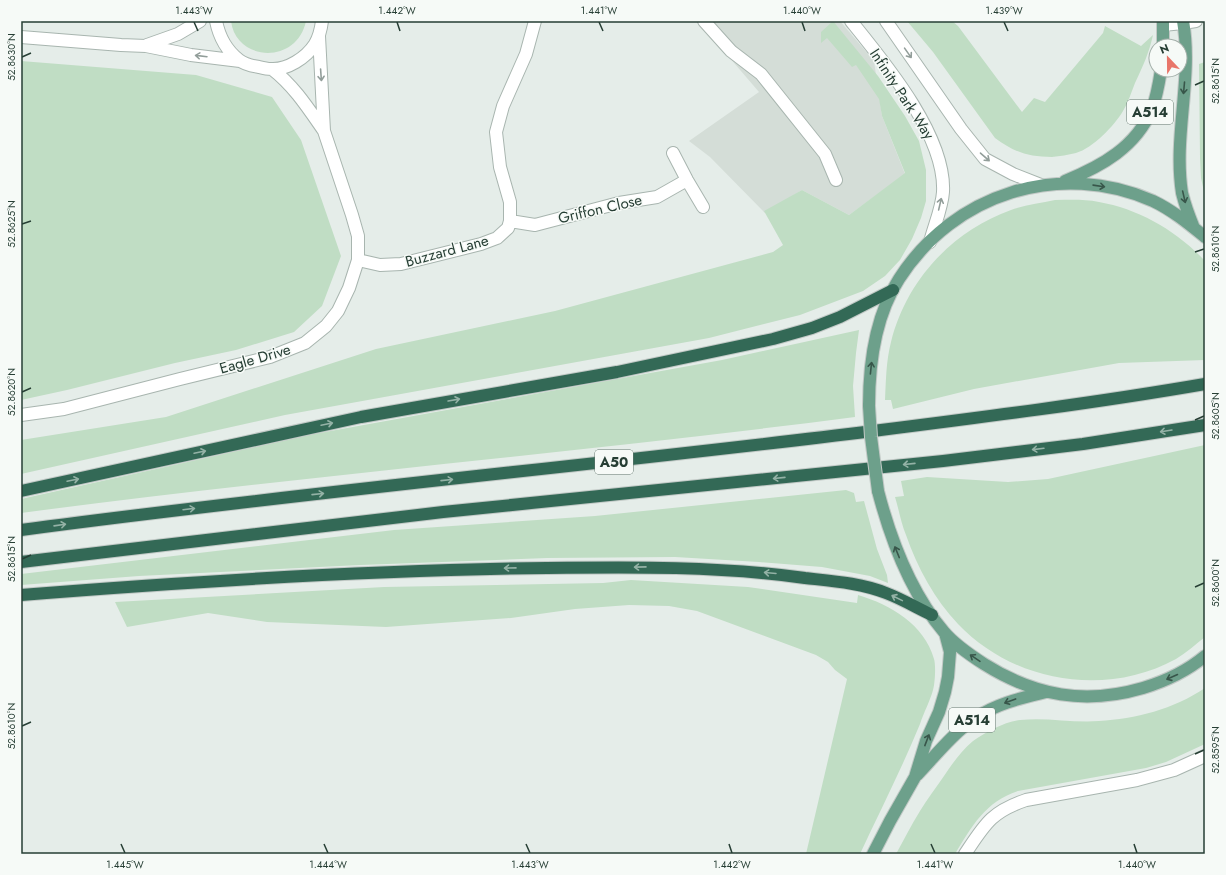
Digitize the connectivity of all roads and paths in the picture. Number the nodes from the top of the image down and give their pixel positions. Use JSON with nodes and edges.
{"nodes":[{"id":1,"x":200,"y":21,"type":"edge"},
{"id":2,"x":216,"y":21,"type":"edge"},
{"id":3,"x":322,"y":21,"type":"edge"},
{"id":4,"x":535,"y":21,"type":"edge"},
{"id":5,"x":704,"y":21,"type":"edge"},
{"id":6,"x":851,"y":21,"type":"edge"},
{"id":7,"x":886,"y":21,"type":"edge"},
{"id":8,"x":1196,"y":21,"type":"edge"},
{"id":9,"x":1183,"y":22,"type":"edge"},
{"id":10,"x":1163,"y":23,"type":"edge"},
{"id":11,"x":319,"y":36,"type":"junction"},
{"id":12,"x":21,"y":37,"type":"edge"},
{"id":13,"x":1163,"y":38,"type":"edge"},
{"id":14,"x":146,"y":46,"type":"junction"},
{"id":15,"x":240,"y":61,"type":"junction"},
{"id":16,"x":272,"y":69,"type":"junction"},
{"id":17,"x":1159,"y":78,"type":"edge"},
{"id":18,"x":324,"y":131,"type":"junction"},
{"id":19,"x":673,"y":153,"type":"dead end"},
{"id":20,"x":687,"y":180,"type":"junction"},
{"id":21,"x":836,"y":180,"type":"dead end"},
{"id":22,"x":1060,"y":183,"type":"junction"},
{"id":23,"x":1041,"y":185,"type":"junction"},
{"id":24,"x":703,"y":207,"type":"dead end"},
{"id":25,"x":510,"y":221,"type":"junction"},
{"id":26,"x":1194,"y":228,"type":"junction"},
{"id":27,"x":1205,"y":237,"type":"edge"},
{"id":28,"x":930,"y":242,"type":"junction"},
{"id":29,"x":358,"y":260,"type":"junction"},
{"id":30,"x":893,"y":290,"type":"junction"},
{"id":31,"x":1205,"y":384,"type":"edge"},
{"id":32,"x":21,"y":415,"type":"edge"},
{"id":33,"x":1205,"y":425,"type":"edge"},
{"id":34,"x":21,"y":491,"type":"edge"},
{"id":35,"x":21,"y":530,"type":"edge"},
{"id":36,"x":21,"y":562,"type":"edge"},
{"id":37,"x":21,"y":595,"type":"edge"},
{"id":38,"x":932,"y":615,"type":"junction"},
{"id":39,"x":945,"y":634,"type":"junction"},
{"id":40,"x":1205,"y":656,"type":"edge"},
{"id":41,"x":1048,"y":692,"type":"junction"},
{"id":42,"x":1205,"y":756,"type":"edge"},
{"id":43,"x":915,"y":777,"type":"junction"},
{"id":44,"x":873,"y":854,"type":"edge"},
{"id":45,"x":965,"y":854,"type":"edge"}],
"edges":[{"from":1,"to":14,"type":"street"},
{"from":2,"to":15,"type":"street"},
{"from":3,"to":11,"type":"street"},
{"from":4,"to":25,"type":"street"},
{"from":5,"to":21,"type":"street"},
{"from":28,"to":6,"type":"street","name":"Infinity Park Way","one_way":true},
{"from":7,"to":23,"type":"street","name":"Infinity Park Way","one_way":true},
{"from":8,"to":9,"type":"street"},
{"from":9,"to":10,"type":"street"},
{"from":9,"to":26,"type":"main road","number":"A514","one_way":true},
{"from":10,"to":13,"type":"main road"},
{"from":11,"to":16,"type":"street"},
{"from":11,"to":18,"type":"street","name":"Eagle Drive","one_way":true},
{"from":12,"to":14,"type":"street"},
{"from":15,"to":14,"type":"street","one_way":true},
{"from":15,"to":16,"type":"street"},
{"from":16,"to":18,"type":"street","name":"Eagle Drive"},
{"from":17,"to":22,"type":"main road","number":"A514"},
{"from":18,"to":29,"type":"street","name":"Eagle Drive"},
{"from":19,"to":20,"type":"street"},
{"from":20,"to":24,"type":"street"},
{"from":20,"to":25,"type":"street","name":"Griffon Close"},
{"from":22,"to":23,"type":"main road"},
{"from":22,"to":26,"type":"main road","one_way":true},
{"from":23,"to":28,"type":"main road"},
{"from":25,"to":29,"type":"street","name":"Buzzard Lane"},
{"from":26,"to":27,"type":"main road"},
{"from":28,"to":30,"type":"main road"},
{"from":29,"to":32,"type":"street","name":"Eagle Drive"},
{"from":34,"to":30,"type":"highway","one_way":true},
{"from":38,"to":30,"type":"main road","one_way":true,"bridge":true},
{"from":35,"to":31,"type":"highway","number":"A50","one_way":true},
{"from":33,"to":36,"type":"highway","number":"A50","one_way":true},
{"from":38,"to":37,"type":"highway","one_way":true},
{"from":38,"to":39,"type":"main road"},
{"from":41,"to":39,"type":"main road","one_way":true},
{"from":43,"to":39,"type":"main road","number":"A514","one_way":true},
{"from":40,"to":41,"type":"main road","one_way":true},
{"from":41,"to":43,"type":"main road","number":"A514","one_way":true},
{"from":42,"to":45,"type":"street"},
{"from":43,"to":44,"type":"main road","number":"A514"}]}
